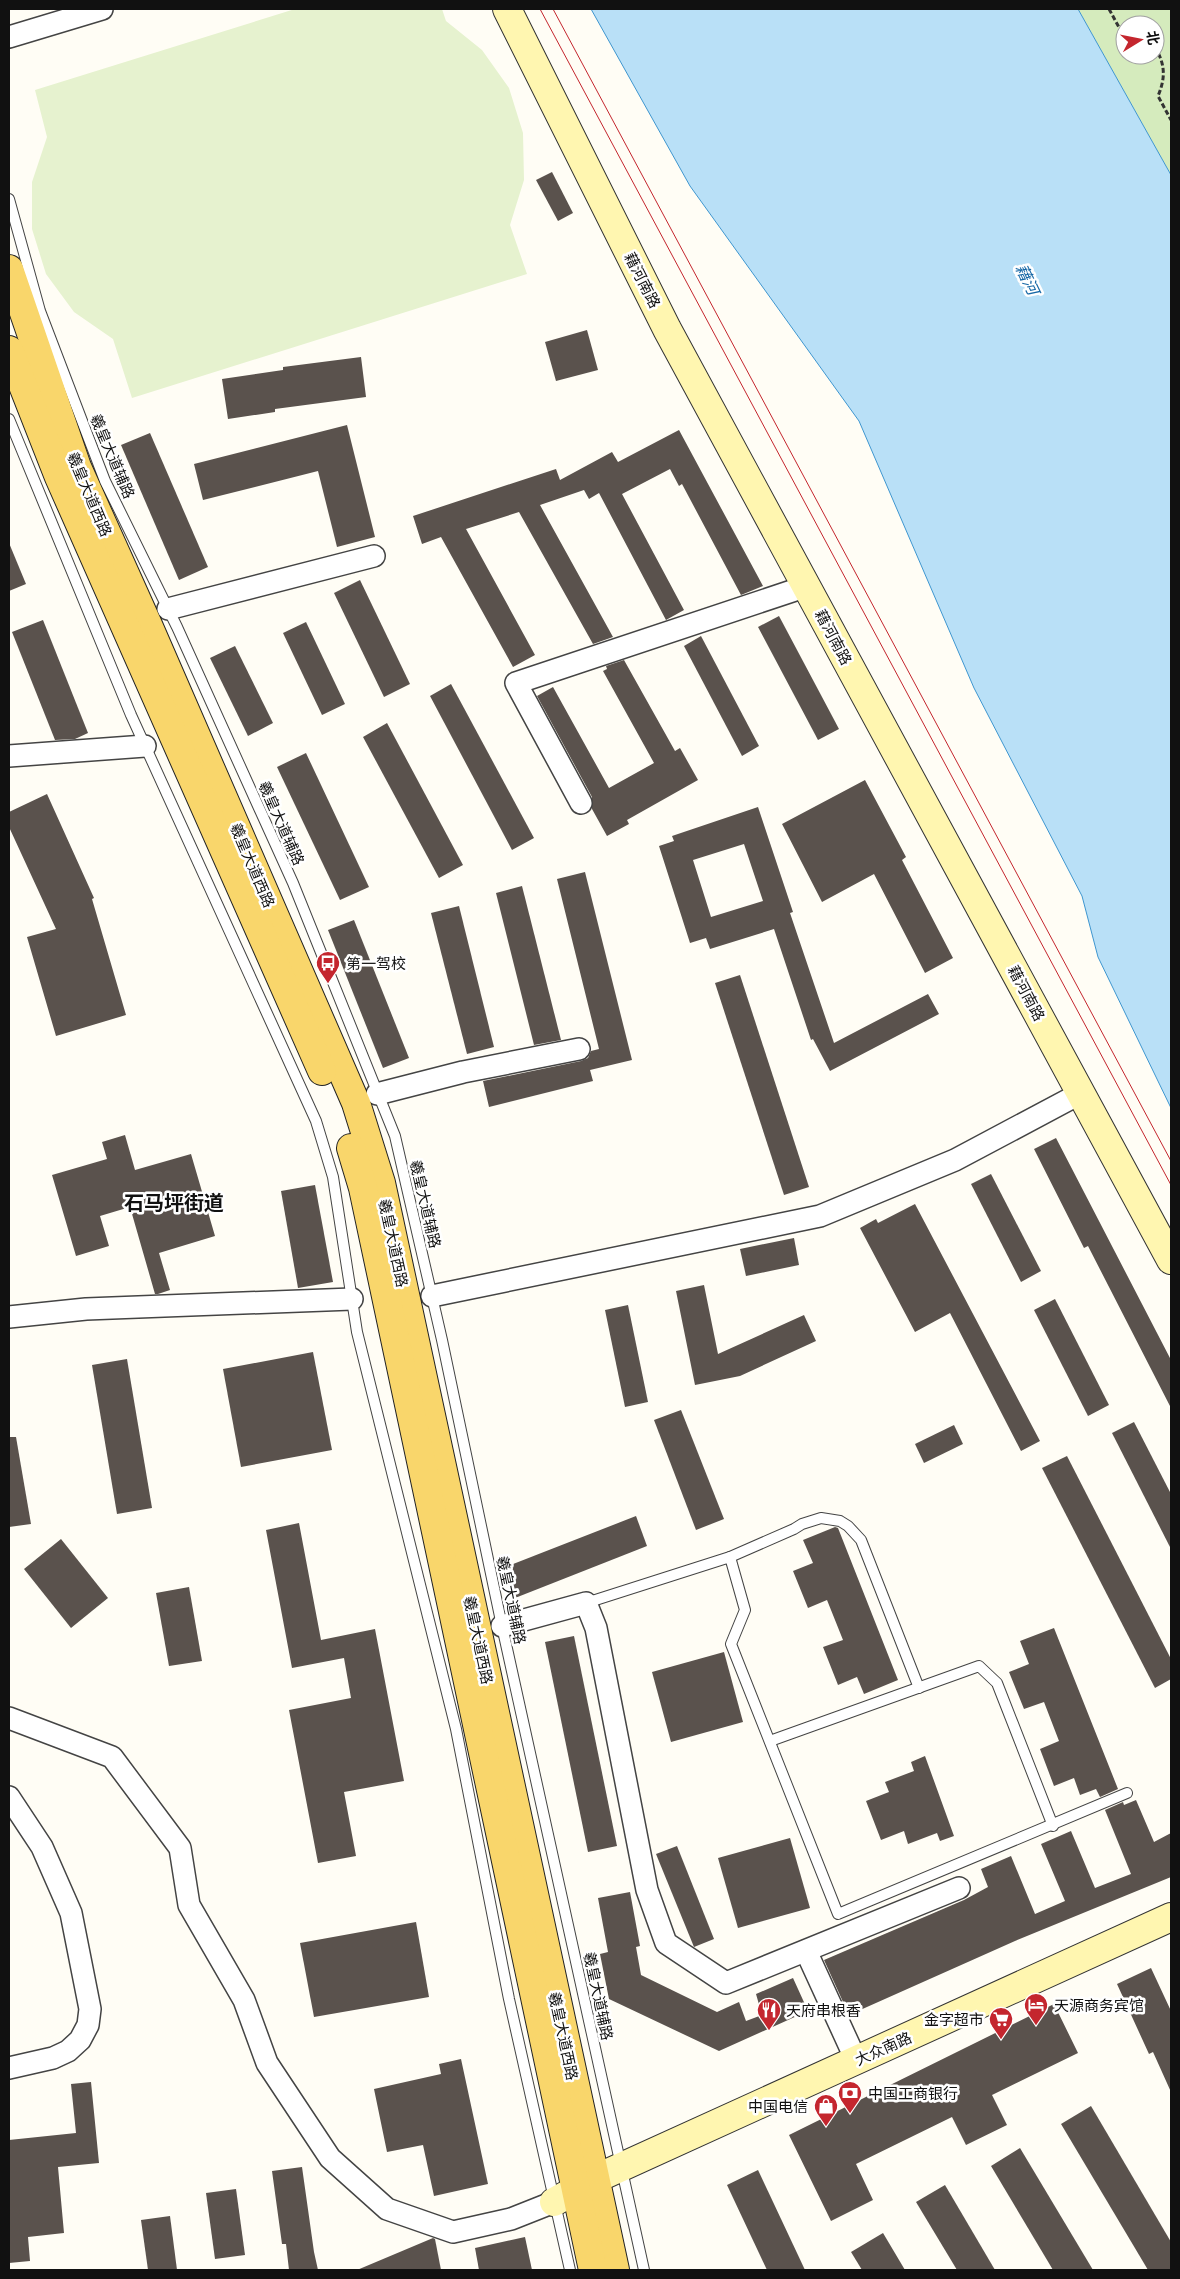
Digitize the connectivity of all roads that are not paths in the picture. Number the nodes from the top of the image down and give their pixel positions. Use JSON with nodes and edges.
{"nodes":[{"id":1,"x":102,"y":9,"type":"edge"},
{"id":2,"x":507,"y":9,"type":"edge"},
{"id":3,"x":9,"y":37,"type":"edge"},
{"id":4,"x":9,"y":199,"type":"edge"},
{"id":5,"x":9,"y":268,"type":"edge"},
{"id":6,"x":9,"y":350,"type":"edge"},
{"id":7,"x":9,"y":418,"type":"edge"},
{"id":8,"x":374,"y":556,"type":"dead end"},
{"id":9,"x":807,"y":586,"type":"junction"},
{"id":10,"x":168,"y":609,"type":"junction"},
{"id":11,"x":145,"y":746,"type":"junction"},
{"id":12,"x":9,"y":756,"type":"edge"},
{"id":13,"x":582,"y":803,"type":"dead end"},
{"id":14,"x":579,"y":1049,"type":"dead end"},
{"id":15,"x":1081,"y":1093,"type":"junction"},
{"id":16,"x":377,"y":1094,"type":"junction"},
{"id":17,"x":1171,"y":1260,"type":"edge"},
{"id":18,"x":432,"y":1296,"type":"junction"},
{"id":19,"x":352,"y":1299,"type":"junction"},
{"id":20,"x":9,"y":1317,"type":"edge"},
{"id":21,"x":730,"y":1557,"type":"junction"},
{"id":22,"x":586,"y":1603,"type":"junction"},
{"id":23,"x":502,"y":1626,"type":"junction"},
{"id":24,"x":919,"y":1688,"type":"junction"},
{"id":25,"x":9,"y":1718,"type":"edge"},
{"id":26,"x":770,"y":1741,"type":"junction"},
{"id":27,"x":1128,"y":1793,"type":"dead end"},
{"id":28,"x":9,"y":1797,"type":"edge"},
{"id":29,"x":1053,"y":1825,"type":"junction"},
{"id":30,"x":959,"y":1888,"type":"dead end"},
{"id":31,"x":1171,"y":1917,"type":"edge"},
{"id":32,"x":806,"y":1951,"type":"junction"},
{"id":33,"x":856,"y":2060,"type":"junction"},
{"id":34,"x":9,"y":2068,"type":"edge"},
{"id":35,"x":621,"y":2167,"type":"junction"},
{"id":36,"x":575,"y":2190,"type":"junction"},
{"id":37,"x":570,"y":2270,"type":"edge"},
{"id":38,"x":593,"y":2270,"type":"edge"},
{"id":39,"x":615,"y":2270,"type":"edge"},
{"id":40,"x":644,"y":2270,"type":"edge"}],
"edges":[{"from":1,"to":3,"type":"street"},
{"from":2,"to":9,"type":"main road","name":"藉河南路"},
{"from":4,"to":10,"type":"lane","name":"羲皇大道辅路"},
{"from":5,"to":36,"type":"main road","name":"羲皇大道西路"},
{"from":6,"to":36,"type":"main road","name":"羲皇大道西路"},
{"from":7,"to":11,"type":"lane"},
{"from":8,"to":10,"type":"street"},
{"from":9,"to":13,"type":"street"},
{"from":9,"to":15,"type":"main road","name":"藉河南路"},
{"from":10,"to":16,"type":"lane","name":"羲皇大道辅路"},
{"from":11,"to":12,"type":"street"},
{"from":11,"to":19,"type":"lane"},
{"from":14,"to":16,"type":"street"},
{"from":15,"to":17,"type":"main road","name":"藉河南路"},
{"from":15,"to":18,"type":"street"},
{"from":16,"to":18,"type":"lane","name":"羲皇大道辅路"},
{"from":18,"to":23,"type":"lane","name":"羲皇大道辅路"},
{"from":19,"to":20,"type":"street"},
{"from":19,"to":36,"type":"lane"},
{"from":21,"to":22,"type":"lane"},
{"from":21,"to":24,"type":"lane"},
{"from":21,"to":26,"type":"lane"},
{"from":22,"to":23,"type":"street"},
{"from":22,"to":32,"type":"street"},
{"from":23,"to":35,"type":"lane","name":"羲皇大道辅路"},
{"from":24,"to":26,"type":"lane"},
{"from":24,"to":29,"type":"lane"},
{"from":25,"to":36,"type":"street"},
{"from":26,"to":29,"type":"lane"},
{"from":27,"to":29,"type":"lane"},
{"from":28,"to":34,"type":"street"},
{"from":30,"to":32,"type":"street"},
{"from":31,"to":33,"type":"main road","name":"大众南路"},
{"from":32,"to":33,"type":"street"},
{"from":33,"to":35,"type":"main road","name":"大众南路"},
{"from":35,"to":36,"type":"main road","name":"大众南路"},
{"from":35,"to":40,"type":"lane","name":"羲皇大道辅路"},
{"from":36,"to":37,"type":"lane"},
{"from":36,"to":38,"type":"main road","name":"羲皇大道西路"},
{"from":36,"to":39,"type":"main road","name":"羲皇大道西路"}]}
